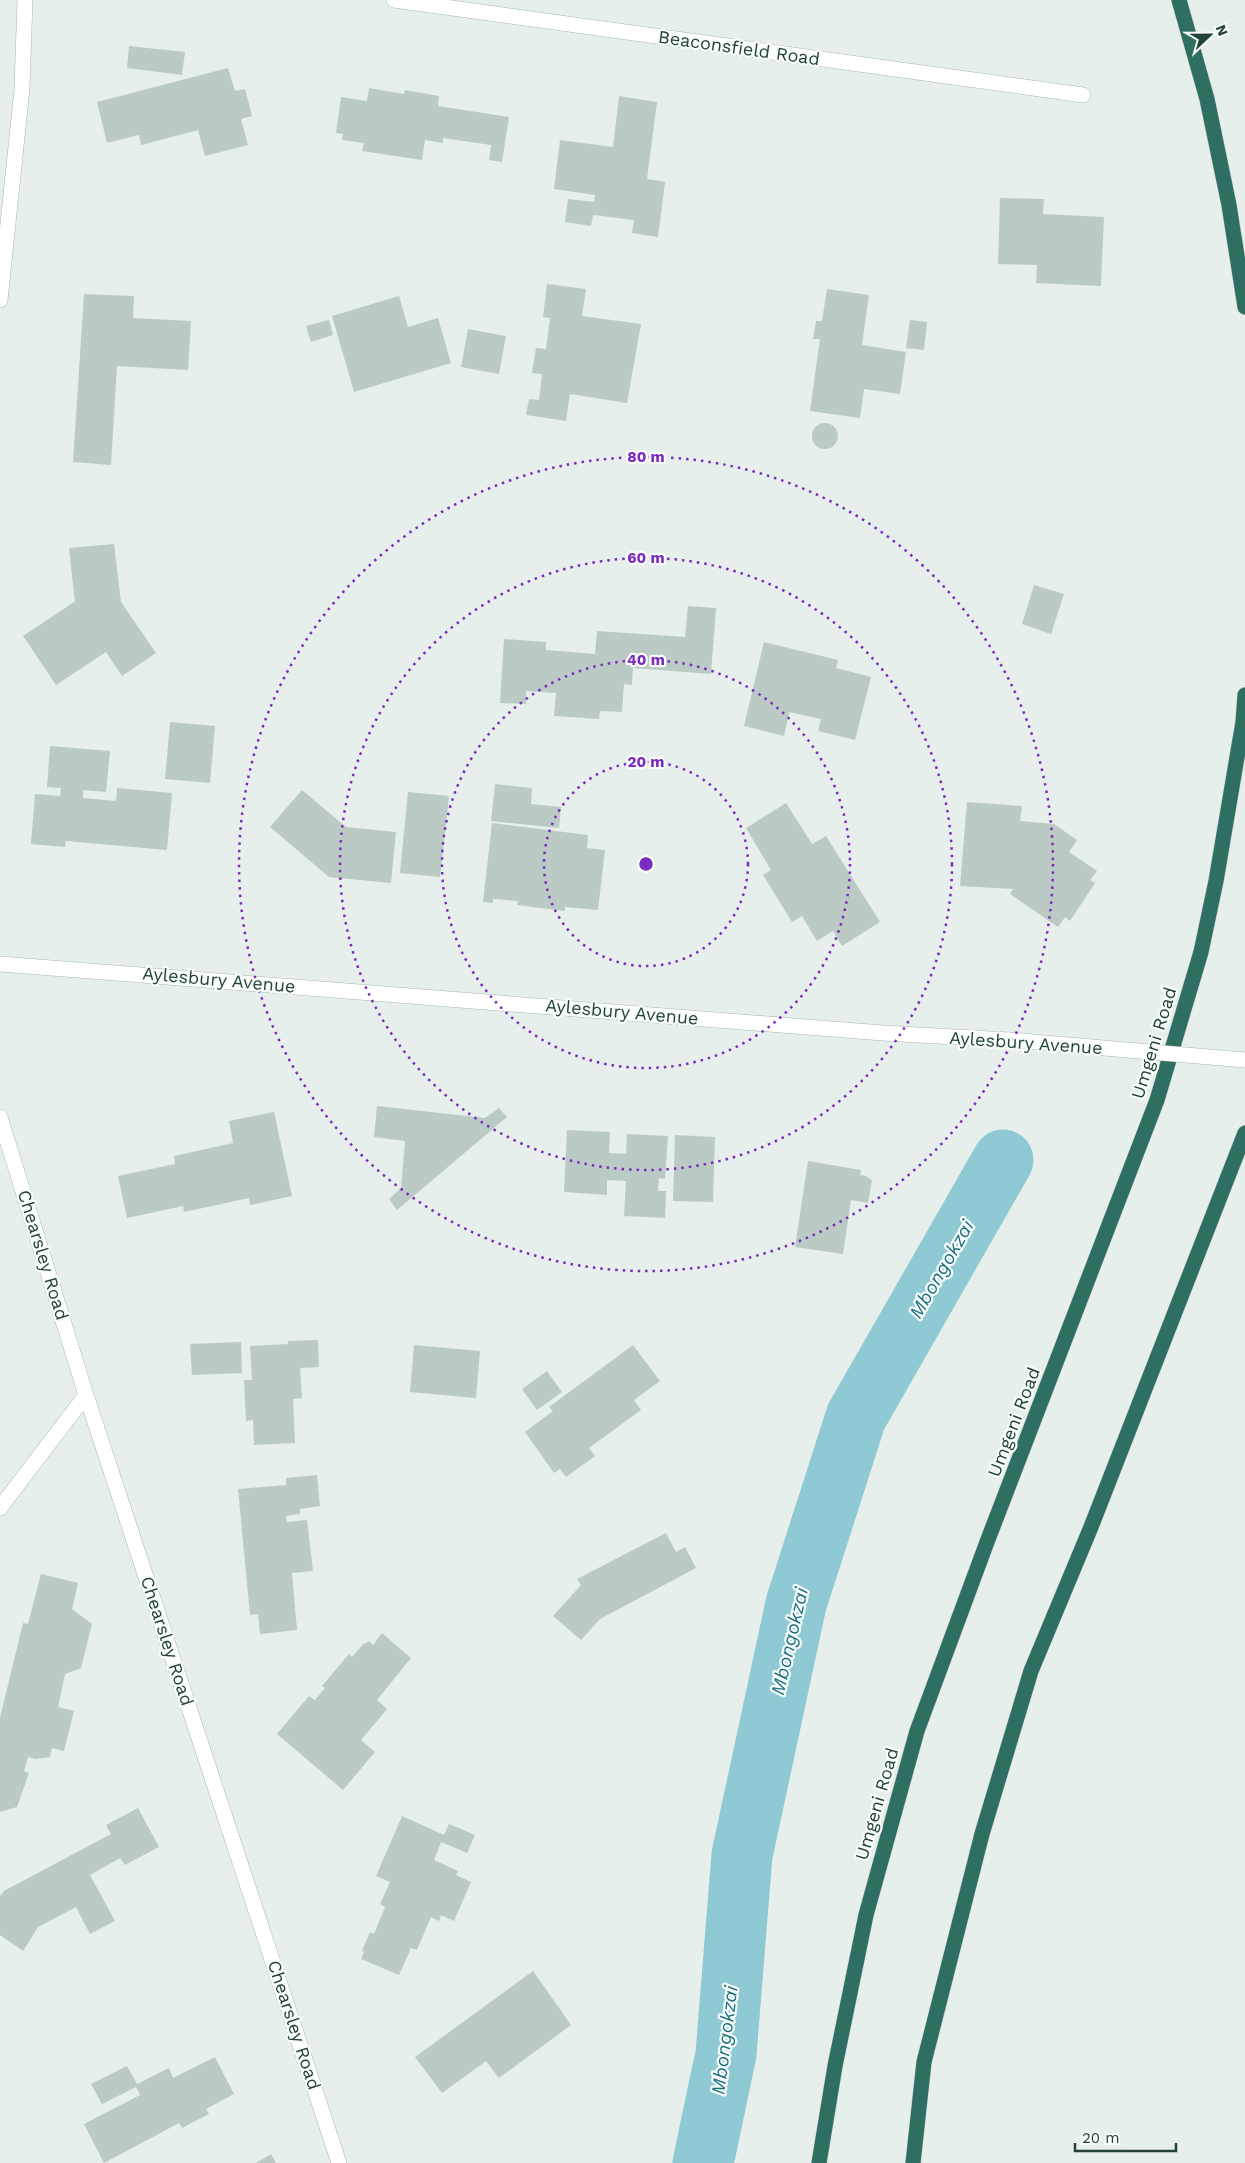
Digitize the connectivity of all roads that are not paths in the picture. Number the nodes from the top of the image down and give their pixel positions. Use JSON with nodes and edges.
{"nodes":[{"id":1,"x":25,"y":0,"type":"edge"},
{"id":2,"x":394,"y":0,"type":"edge"},
{"id":3,"x":1179,"y":0,"type":"edge"},
{"id":4,"x":419,"y":2,"type":"edge"},
{"id":5,"x":1083,"y":95,"type":"dead end"},
{"id":6,"x":0,"y":300,"type":"edge"},
{"id":7,"x":1245,"y":307,"type":"edge"},
{"id":8,"x":1245,"y":695,"type":"edge"},
{"id":9,"x":0,"y":964,"type":"edge"},
{"id":10,"x":1245,"y":1060,"type":"edge"},
{"id":11,"x":0,"y":1117,"type":"edge"},
{"id":12,"x":1245,"y":1133,"type":"edge"},
{"id":13,"x":86,"y":1394,"type":"junction"},
{"id":14,"x":0,"y":1508,"type":"edge"},
{"id":15,"x":339,"y":2163,"type":"edge"},
{"id":16,"x":819,"y":2163,"type":"edge"},
{"id":17,"x":913,"y":2163,"type":"edge"}],
"edges":[{"from":1,"to":6,"type":"street"},
{"from":2,"to":4,"type":"street","name":"Beaconsfield Road"},
{"from":3,"to":7,"type":"highway"},
{"from":4,"to":5,"type":"street","name":"Beaconsfield Road"},
{"from":8,"to":16,"type":"highway","name":"Umgeni Road"},
{"from":9,"to":10,"type":"street","name":"Aylesbury Avenue","bridge":true},
{"from":11,"to":13,"type":"street","name":"Chearsley Road"},
{"from":12,"to":17,"type":"highway"},
{"from":13,"to":14,"type":"street"},
{"from":13,"to":15,"type":"street","name":"Chearsley Road"}]}
